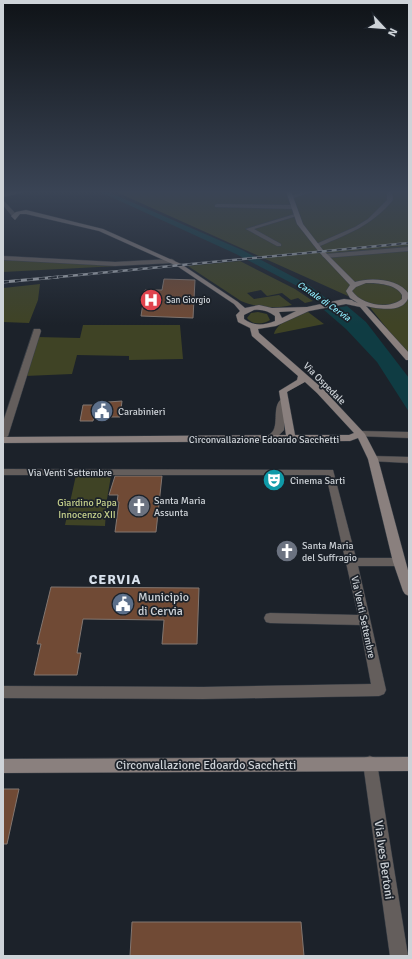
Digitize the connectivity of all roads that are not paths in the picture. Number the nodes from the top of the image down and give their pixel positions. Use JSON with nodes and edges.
{"nodes":[{"id":1,"x":114,"y":236,"type":"edge"},
{"id":2,"x":262,"y":236,"type":"edge"},
{"id":3,"x":310,"y":236,"type":"edge"},
{"id":4,"x":310,"y":236,"type":"edge"},
{"id":5,"x":339,"y":236,"type":"edge"},
{"id":6,"x":279,"y":245,"type":"dead end"},
{"id":7,"x":318,"y":245,"type":"junction"},
{"id":8,"x":409,"y":249,"type":"edge"},
{"id":9,"x":326,"y":256,"type":"junction"},
{"id":10,"x":3,"y":258,"type":"edge"},
{"id":11,"x":172,"y":261,"type":"junction"},
{"id":12,"x":343,"y":273,"type":"junction"},
{"id":13,"x":366,"y":281,"type":"junction"},
{"id":14,"x":393,"y":284,"type":"junction"},
{"id":15,"x":409,"y":284,"type":"edge"},
{"id":16,"x":354,"y":285,"type":"junction"},
{"id":17,"x":407,"y":290,"type":"edge"},
{"id":18,"x":351,"y":296,"type":"junction"},
{"id":19,"x":344,"y":301,"type":"junction"},
{"id":20,"x":358,"y":301,"type":"junction"},
{"id":21,"x":236,"y":303,"type":"junction"},
{"id":22,"x":368,"y":305,"type":"junction"},
{"id":23,"x":257,"y":308,"type":"junction"},
{"id":24,"x":307,"y":309,"type":"junction"},
{"id":25,"x":272,"y":310,"type":"junction"},
{"id":26,"x":244,"y":311,"type":"junction"},
{"id":27,"x":383,"y":317,"type":"junction"},
{"id":28,"x":278,"y":322,"type":"junction"},
{"id":29,"x":253,"y":326,"type":"junction"},
{"id":30,"x":268,"y":326,"type":"junction"},
{"id":31,"x":37,"y":331,"type":"dead end"},
{"id":32,"x":273,"y":348,"type":"junction"},
{"id":33,"x":409,"y":358,"type":"edge"},
{"id":34,"x":303,"y":376,"type":"junction"},
{"id":35,"x":294,"y":386,"type":"junction"},
{"id":36,"x":320,"y":391,"type":"junction"},
{"id":37,"x":284,"y":401,"type":"junction"},
{"id":38,"x":360,"y":434,"type":"junction"},
{"id":39,"x":409,"y":435,"type":"edge"},
{"id":40,"x":3,"y":436,"type":"edge"},
{"id":41,"x":270,"y":439,"type":"junction"},
{"id":42,"x":291,"y":439,"type":"junction"},
{"id":43,"x":3,"y":440,"type":"edge"},
{"id":44,"x":373,"y":459,"type":"junction"},
{"id":45,"x":409,"y":460,"type":"edge"},
{"id":46,"x":3,"y":472,"type":"edge"},
{"id":47,"x":351,"y":562,"type":"junction"},
{"id":48,"x":404,"y":562,"type":"edge"},
{"id":49,"x":409,"y":591,"type":"edge"},
{"id":50,"x":270,"y":618,"type":"dead end"},
{"id":51,"x":365,"y":620,"type":"junction"},
{"id":52,"x":3,"y":692,"type":"edge"},
{"id":53,"x":370,"y":763,"type":"junction"},
{"id":54,"x":409,"y":764,"type":"edge"},
{"id":55,"x":3,"y":766,"type":"edge"},
{"id":56,"x":399,"y":956,"type":"edge"}],
"edges":[{"from":1,"to":11,"type":"street"},
{"from":2,"to":6,"type":"street"},
{"from":3,"to":7,"type":"street"},
{"from":4,"to":9,"type":"street"},
{"from":5,"to":7,"type":"street"},
{"from":7,"to":9,"type":"street"},
{"from":8,"to":9,"type":"street"},
{"from":9,"to":12,"type":"street"},
{"from":10,"to":11,"type":"street"},
{"from":11,"to":21,"type":"street"},
{"from":12,"to":13,"type":"street"},
{"from":12,"to":16,"type":"street"},
{"from":13,"to":14,"type":"street"},
{"from":13,"to":16,"type":"street"},
{"from":14,"to":15,"type":"street"},
{"from":14,"to":17,"type":"street"},
{"from":16,"to":18,"type":"street"},
{"from":17,"to":27,"type":"street"},
{"from":18,"to":19,"type":"street"},
{"from":18,"to":20,"type":"street"},
{"from":19,"to":20,"type":"street"},
{"from":19,"to":24,"type":"street"},
{"from":19,"to":27,"type":"street"},
{"from":20,"to":22,"type":"street"},
{"from":21,"to":23,"type":"street"},
{"from":21,"to":26,"type":"street"},
{"from":22,"to":27,"type":"street"},
{"from":22,"to":27,"type":"street"},
{"from":23,"to":25,"type":"street"},
{"from":23,"to":26,"type":"street"},
{"from":24,"to":25,"type":"street"},
{"from":24,"to":28,"type":"street"},
{"from":25,"to":28,"type":"street"},
{"from":26,"to":29,"type":"street","name":"Via Ospedale"},
{"from":27,"to":33,"type":"street"},
{"from":28,"to":30,"type":"street"},
{"from":29,"to":30,"type":"street"},
{"from":29,"to":32,"type":"street","name":"Via Ospedale"},
{"from":30,"to":32,"type":"street"},
{"from":31,"to":40,"type":"street"},
{"from":32,"to":34,"type":"street","name":"Via Ospedale"},
{"from":34,"to":35,"type":"street"},
{"from":34,"to":36,"type":"street","name":"Via Ospedale"},
{"from":35,"to":36,"type":"street"},
{"from":35,"to":37,"type":"street"},
{"from":36,"to":38,"type":"street","name":"Via Ospedale"},
{"from":37,"to":41,"type":"street"},
{"from":37,"to":42,"type":"street"},
{"from":38,"to":39,"type":"street"},
{"from":38,"to":42,"type":"street","name":"Circonvallazione Edoardo Sacchetti"},
{"from":38,"to":44,"type":"street"},
{"from":41,"to":42,"type":"street","name":"Circonvallazione Edoardo Sacchetti"},
{"from":41,"to":43,"type":"street","name":"Circonvallazione Edoardo Sacchetti"},
{"from":44,"to":45,"type":"street"},
{"from":44,"to":48,"type":"street"},
{"from":46,"to":47,"type":"street","name":"Via Venti Settembre"},
{"from":47,"to":48,"type":"street"},
{"from":47,"to":51,"type":"street","name":"Via Venti Settembre"},
{"from":48,"to":49,"type":"street"},
{"from":50,"to":51,"type":"street"},
{"from":51,"to":52,"type":"street","name":"Via Venti Settembre"},
{"from":53,"to":54,"type":"street","name":"Circonvallazione Edoardo Sacchetti"},
{"from":53,"to":55,"type":"street","name":"Circonvallazione Edoardo Sacchetti"},
{"from":53,"to":56,"type":"street","name":"Via Ives Bertoni"}]}
